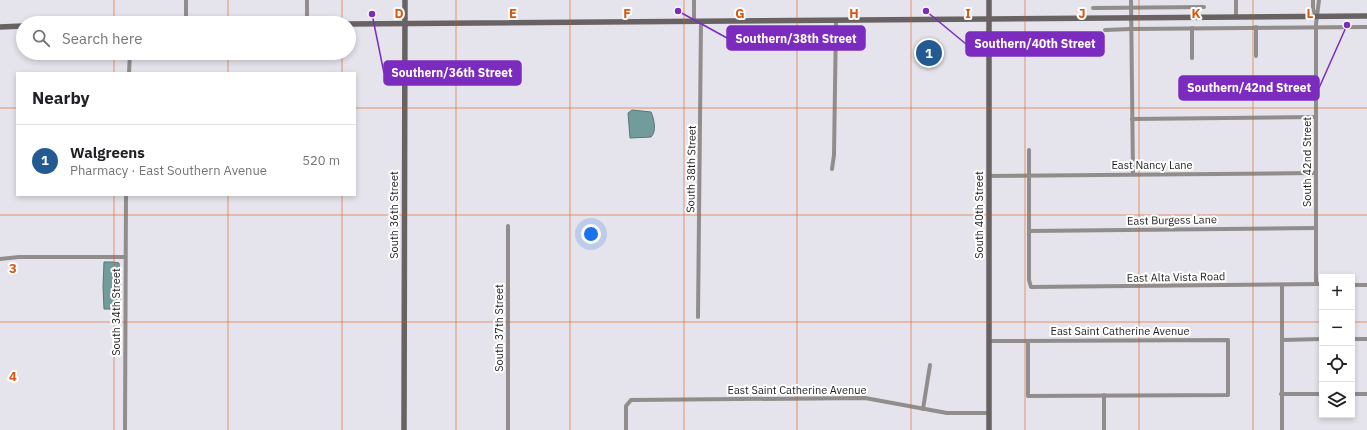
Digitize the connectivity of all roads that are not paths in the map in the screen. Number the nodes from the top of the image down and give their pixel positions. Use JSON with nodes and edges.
{"nodes":[{"id":1,"x":186,"y":0,"type":"edge"},
{"id":2,"x":307,"y":0,"type":"edge"},
{"id":3,"x":405,"y":0,"type":"edge"},
{"id":4,"x":694,"y":0,"type":"edge"},
{"id":5,"x":989,"y":0,"type":"edge"},
{"id":6,"x":1131,"y":0,"type":"edge"},
{"id":7,"x":1236,"y":0,"type":"edge"},
{"id":8,"x":1313,"y":0,"type":"edge"},
{"id":9,"x":1320,"y":0,"type":"edge"},
{"id":10,"x":1204,"y":7,"type":"dead end"},
{"id":11,"x":1093,"y":8,"type":"dead end"},
{"id":12,"x":1131,"y":8,"type":"junction"},
{"id":13,"x":186,"y":16,"type":"edge"},
{"id":14,"x":307,"y":16,"type":"edge"},
{"id":15,"x":1316,"y":16,"type":"junction"},
{"id":16,"x":1367,"y":16,"type":"edge"},
{"id":17,"x":1236,"y":17,"type":"junction"},
{"id":18,"x":1131,"y":19,"type":"junction"},
{"id":19,"x":836,"y":20,"type":"junction"},
{"id":20,"x":989,"y":20,"type":"junction"},
{"id":21,"x":694,"y":21,"type":"junction"},
{"id":22,"x":701,"y":21,"type":"junction"},
{"id":23,"x":356,"y":24,"type":"edge"},
{"id":24,"x":404,"y":24,"type":"junction"},
{"id":25,"x":16,"y":26,"type":"edge"},
{"id":26,"x":0,"y":27,"type":"edge"},
{"id":27,"x":1316,"y":27,"type":"junction"},
{"id":28,"x":1367,"y":27,"type":"edge"},
{"id":29,"x":1131,"y":28,"type":"junction"},
{"id":30,"x":1192,"y":28,"type":"junction"},
{"id":31,"x":1256,"y":28,"type":"junction"},
{"id":32,"x":1105,"y":30,"type":"dead end"},
{"id":33,"x":1256,"y":56,"type":"dead end"},
{"id":34,"x":1192,"y":58,"type":"dead end"},
{"id":35,"x":130,"y":60,"type":"edge"},
{"id":36,"x":129,"y":72,"type":"edge"},
{"id":37,"x":1316,"y":117,"type":"junction"},
{"id":38,"x":1132,"y":119,"type":"junction"},
{"id":39,"x":1029,"y":150,"type":"dead end"},
{"id":40,"x":832,"y":169,"type":"dead end"},
{"id":41,"x":1316,"y":173,"type":"junction"},
{"id":42,"x":1133,"y":174,"type":"junction"},
{"id":43,"x":1029,"y":175,"type":"junction"},
{"id":44,"x":989,"y":176,"type":"junction"},
{"id":45,"x":126,"y":196,"type":"edge"},
{"id":46,"x":508,"y":226,"type":"dead end"},
{"id":47,"x":1316,"y":228,"type":"junction"},
{"id":48,"x":1029,"y":231,"type":"junction"},
{"id":49,"x":124,"y":257,"type":"junction"},
{"id":50,"x":0,"y":259,"type":"edge"},
{"id":51,"x":1316,"y":284,"type":"joint"},
{"id":52,"x":1282,"y":285,"type":"junction"},
{"id":53,"x":1355,"y":285,"type":"edge"},
{"id":54,"x":1367,"y":285,"type":"edge"},
{"id":55,"x":698,"y":317,"type":"dead end"},
{"id":56,"x":1319,"y":339,"type":"edge"},
{"id":57,"x":1355,"y":339,"type":"edge"},
{"id":58,"x":1367,"y":339,"type":"edge"},
{"id":59,"x":1282,"y":340,"type":"junction"},
{"id":60,"x":989,"y":341,"type":"junction"},
{"id":61,"x":1028,"y":341,"type":"junction"},
{"id":62,"x":930,"y":365,"type":"dead end"},
{"id":63,"x":1281,"y":394,"type":"junction"},
{"id":64,"x":1319,"y":394,"type":"edge"},
{"id":65,"x":1355,"y":394,"type":"edge"},
{"id":66,"x":1367,"y":394,"type":"edge"},
{"id":67,"x":1104,"y":396,"type":"junction"},
{"id":68,"x":923,"y":409,"type":"junction"},
{"id":69,"x":989,"y":413,"type":"junction"},
{"id":70,"x":124,"y":430,"type":"edge"},
{"id":71,"x":404,"y":430,"type":"edge"},
{"id":72,"x":508,"y":430,"type":"edge"},
{"id":73,"x":626,"y":430,"type":"edge"},
{"id":74,"x":989,"y":430,"type":"edge"},
{"id":75,"x":1104,"y":430,"type":"edge"},
{"id":76,"x":1282,"y":430,"type":"edge"}],
"edges":[{"from":1,"to":13,"type":"street"},
{"from":2,"to":14,"type":"street"},
{"from":3,"to":24,"type":"main road","name":"South 36th Street"},
{"from":4,"to":21,"type":"street"},
{"from":5,"to":20,"type":"main road","name":"South 40th Street"},
{"from":6,"to":12,"type":"street"},
{"from":7,"to":17,"type":"street"},
{"from":8,"to":15,"type":"street","name":"South 42nd Street"},
{"from":9,"to":15,"type":"street","name":"South 42nd Street"},
{"from":10,"to":12,"type":"street"},
{"from":11,"to":12,"type":"street"},
{"from":12,"to":18,"type":"street"},
{"from":15,"to":16,"type":"main road"},
{"from":15,"to":17,"type":"main road"},
{"from":15,"to":27,"type":"street","name":"South 42nd Street"},
{"from":17,"to":18,"type":"main road"},
{"from":18,"to":20,"type":"main road"},
{"from":18,"to":29,"type":"street"},
{"from":19,"to":20,"type":"main road"},
{"from":19,"to":22,"type":"main road"},
{"from":19,"to":40,"type":"street"},
{"from":20,"to":44,"type":"main road","name":"South 40th Street"},
{"from":21,"to":22,"type":"main road"},
{"from":21,"to":24,"type":"main road"},
{"from":22,"to":55,"type":"street","name":"South 38th Street"},
{"from":23,"to":24,"type":"main road"},
{"from":24,"to":71,"type":"main road","name":"South 36th Street"},
{"from":25,"to":26,"type":"main road"},
{"from":27,"to":28,"type":"street"},
{"from":27,"to":31,"type":"street"},
{"from":27,"to":37,"type":"street","name":"South 42nd Street"},
{"from":29,"to":30,"type":"street"},
{"from":29,"to":32,"type":"street"},
{"from":29,"to":38,"type":"street"},
{"from":30,"to":31,"type":"street"},
{"from":30,"to":34,"type":"street"},
{"from":31,"to":33,"type":"street"},
{"from":35,"to":36,"type":"street"},
{"from":37,"to":38,"type":"street"},
{"from":37,"to":41,"type":"street","name":"South 42nd Street"},
{"from":38,"to":42,"type":"street"},
{"from":39,"to":43,"type":"street"},
{"from":41,"to":42,"type":"street","name":"East Nancy Lane"},
{"from":41,"to":47,"type":"street","name":"South 42nd Street"},
{"from":42,"to":43,"type":"street","name":"East Nancy Lane"},
{"from":43,"to":44,"type":"street","name":"East Nancy Lane"},
{"from":43,"to":48,"type":"street"},
{"from":44,"to":60,"type":"main road","name":"South 40th Street"},
{"from":45,"to":49,"type":"street","name":"South 34th Street"},
{"from":46,"to":72,"type":"street","name":"South 37th Street"},
{"from":47,"to":48,"type":"street","name":"East Burgess Lane"},
{"from":47,"to":51,"type":"street","name":"South 42nd Street"},
{"from":48,"to":52,"type":"street","name":"East Alta Vista Road"},
{"from":49,"to":50,"type":"street"},
{"from":49,"to":70,"type":"street","name":"South 34th Street"},
{"from":51,"to":52,"type":"street","name":"East Alta Vista Road"},
{"from":52,"to":59,"type":"street"},
{"from":53,"to":54,"type":"street"},
{"from":56,"to":59,"type":"street"},
{"from":57,"to":58,"type":"street"},
{"from":59,"to":63,"type":"street"},
{"from":60,"to":61,"type":"street","name":"East Saint Catherine Avenue"},
{"from":60,"to":69,"type":"main road","name":"South 40th Street"},
{"from":61,"to":67,"type":"street"},
{"from":61,"to":67,"type":"street","name":"East Saint Catherine Avenue"},
{"from":62,"to":68,"type":"street"},
{"from":63,"to":64,"type":"street"},
{"from":63,"to":76,"type":"street"},
{"from":65,"to":66,"type":"street"},
{"from":67,"to":75,"type":"street"},
{"from":68,"to":69,"type":"street","name":"East Saint Catherine Avenue"},
{"from":68,"to":73,"type":"street","name":"East Saint Catherine Avenue"},
{"from":69,"to":74,"type":"main road","name":"South 40th Street"}]}
